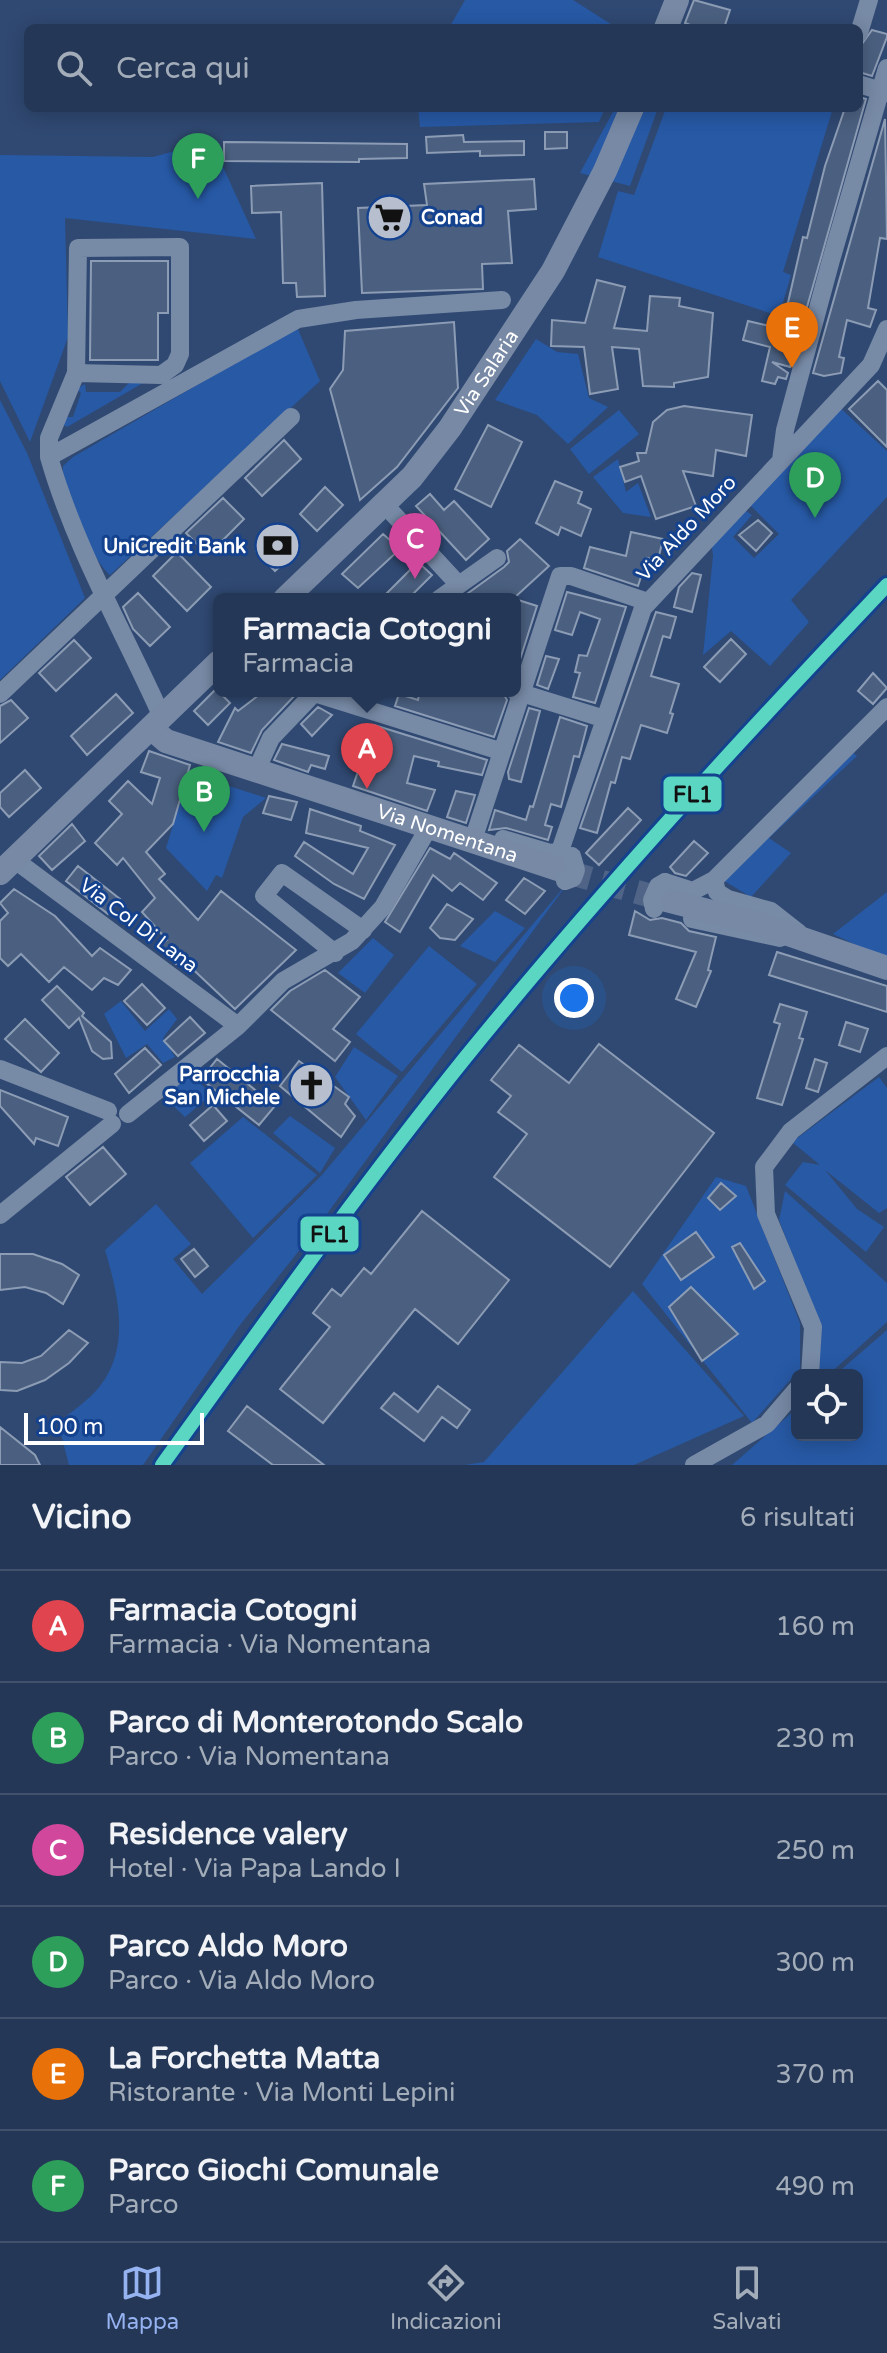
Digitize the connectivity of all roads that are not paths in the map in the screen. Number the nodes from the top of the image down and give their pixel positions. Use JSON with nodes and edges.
{"nodes":[{"id":1,"x":677,"y":0,"type":"edge"},
{"id":2,"x":869,"y":0,"type":"edge"},
{"id":3,"x":671,"y":24,"type":"edge"},
{"id":4,"x":862,"y":24,"type":"edge"},
{"id":5,"x":887,"y":68,"type":"edge"},
{"id":6,"x":863,"y":85,"type":"edge"},
{"id":7,"x":884,"y":92,"type":"edge"},
{"id":8,"x":630,"y":112,"type":"edge"},
{"id":9,"x":502,"y":300,"type":"dead end"},
{"id":10,"x":886,"y":335,"type":"edge"},
{"id":11,"x":76,"y":373,"type":"junction"},
{"id":12,"x":291,"y":417,"type":"dead end"},
{"id":13,"x":49,"y":457,"type":"junction"},
{"id":14,"x":781,"y":460,"type":"junction"},
{"id":15,"x":384,"y":504,"type":"junction"},
{"id":16,"x":497,"y":558,"type":"dead end"},
{"id":17,"x":459,"y":585,"type":"junction"},
{"id":18,"x":291,"y":593,"type":"edge"},
{"id":19,"x":448,"y":593,"type":"edge"},
{"id":20,"x":105,"y":596,"type":"junction"},
{"id":21,"x":648,"y":602,"type":"junction"},
{"id":22,"x":213,"y":668,"type":"edge"},
{"id":23,"x":521,"y":681,"type":"edge"},
{"id":24,"x":521,"y":693,"type":"edge"},
{"id":25,"x":0,"y":694,"type":"edge"},
{"id":26,"x":310,"y":697,"type":"edge"},
{"id":27,"x":331,"y":697,"type":"edge"},
{"id":28,"x":516,"y":697,"type":"edge"},
{"id":29,"x":887,"y":707,"type":"edge"},
{"id":30,"x":605,"y":719,"type":"junction"},
{"id":31,"x":156,"y":723,"type":"junction"},
{"id":32,"x":500,"y":751,"type":"junction"},
{"id":33,"x":256,"y":771,"type":"junction"},
{"id":34,"x":429,"y":827,"type":"junction"},
{"id":35,"x":468,"y":834,"type":"junction"},
{"id":36,"x":567,"y":862,"type":"joint"},
{"id":37,"x":7,"y":867,"type":"edge"},
{"id":38,"x":714,"y":880,"type":"junction"},
{"id":39,"x":661,"y":897,"type":"joint"},
{"id":40,"x":363,"y":930,"type":"junction"},
{"id":41,"x":805,"y":942,"type":"junction"},
{"id":42,"x":335,"y":953,"type":"junction"},
{"id":43,"x":887,"y":968,"type":"edge"},
{"id":44,"x":238,"y":1026,"type":"junction"},
{"id":45,"x":887,"y":1056,"type":"edge"},
{"id":46,"x":0,"y":1069,"type":"edge"},
{"id":47,"x":116,"y":1116,"type":"junction"},
{"id":48,"x":0,"y":1215,"type":"edge"},
{"id":49,"x":810,"y":1369,"type":"edge"},
{"id":50,"x":791,"y":1396,"type":"edge"},
{"id":51,"x":694,"y":1465,"type":"edge"}],
"edges":[{"from":1,"to":3,"type":"main road"},
{"from":2,"to":4,"type":"street"},
{"from":5,"to":7,"type":"street"},
{"from":6,"to":7,"type":"street"},
{"from":7,"to":14,"type":"street"},
{"from":8,"to":15,"type":"main road","name":"Via Salaria"},
{"from":9,"to":13,"type":"street"},
{"from":10,"to":14,"type":"street","name":"Via Aldo Moro"},
{"from":11,"to":11,"type":"street"},
{"from":11,"to":13,"type":"street"},
{"from":12,"to":20,"type":"street"},
{"from":13,"to":20,"type":"street"},
{"from":14,"to":21,"type":"street","name":"Via Aldo Moro"},
{"from":15,"to":17,"type":"street"},
{"from":15,"to":18,"type":"main road","name":"Via Salaria"},
{"from":16,"to":17,"type":"street"},
{"from":17,"to":19,"type":"street"},
{"from":20,"to":25,"type":"street"},
{"from":20,"to":31,"type":"street"},
{"from":21,"to":23,"type":"street"},
{"from":21,"to":30,"type":"street","name":"Via Aldo Moro"},
{"from":22,"to":31,"type":"main road"},
{"from":24,"to":30,"type":"street"},
{"from":26,"to":33,"type":"street"},
{"from":27,"to":32,"type":"street"},
{"from":28,"to":32,"type":"street"},
{"from":29,"to":38,"type":"street"},
{"from":30,"to":36,"type":"street","name":"Via Aldo Moro"},
{"from":31,"to":33,"type":"main road","name":"Via Nomentana"},
{"from":31,"to":37,"type":"main road"},
{"from":32,"to":35,"type":"street"},
{"from":33,"to":34,"type":"main road","name":"Via Nomentana"},
{"from":34,"to":35,"type":"main road","name":"Via Nomentana"},
{"from":34,"to":40,"type":"street"},
{"from":35,"to":36,"type":"main road","name":"Via Nomentana"},
{"from":37,"to":44,"type":"street","name":"Via Col Di Lana"},
{"from":38,"to":39,"type":"street"},
{"from":38,"to":41,"type":"street"},
{"from":39,"to":41,"type":"main road"},
{"from":40,"to":42,"type":"street"},
{"from":40,"to":42,"type":"street"},
{"from":41,"to":43,"type":"main road"},
{"from":42,"to":44,"type":"street"},
{"from":44,"to":47,"type":"street"},
{"from":45,"to":49,"type":"street"},
{"from":46,"to":47,"type":"street"},
{"from":47,"to":48,"type":"street"},
{"from":50,"to":51,"type":"street"}]}
